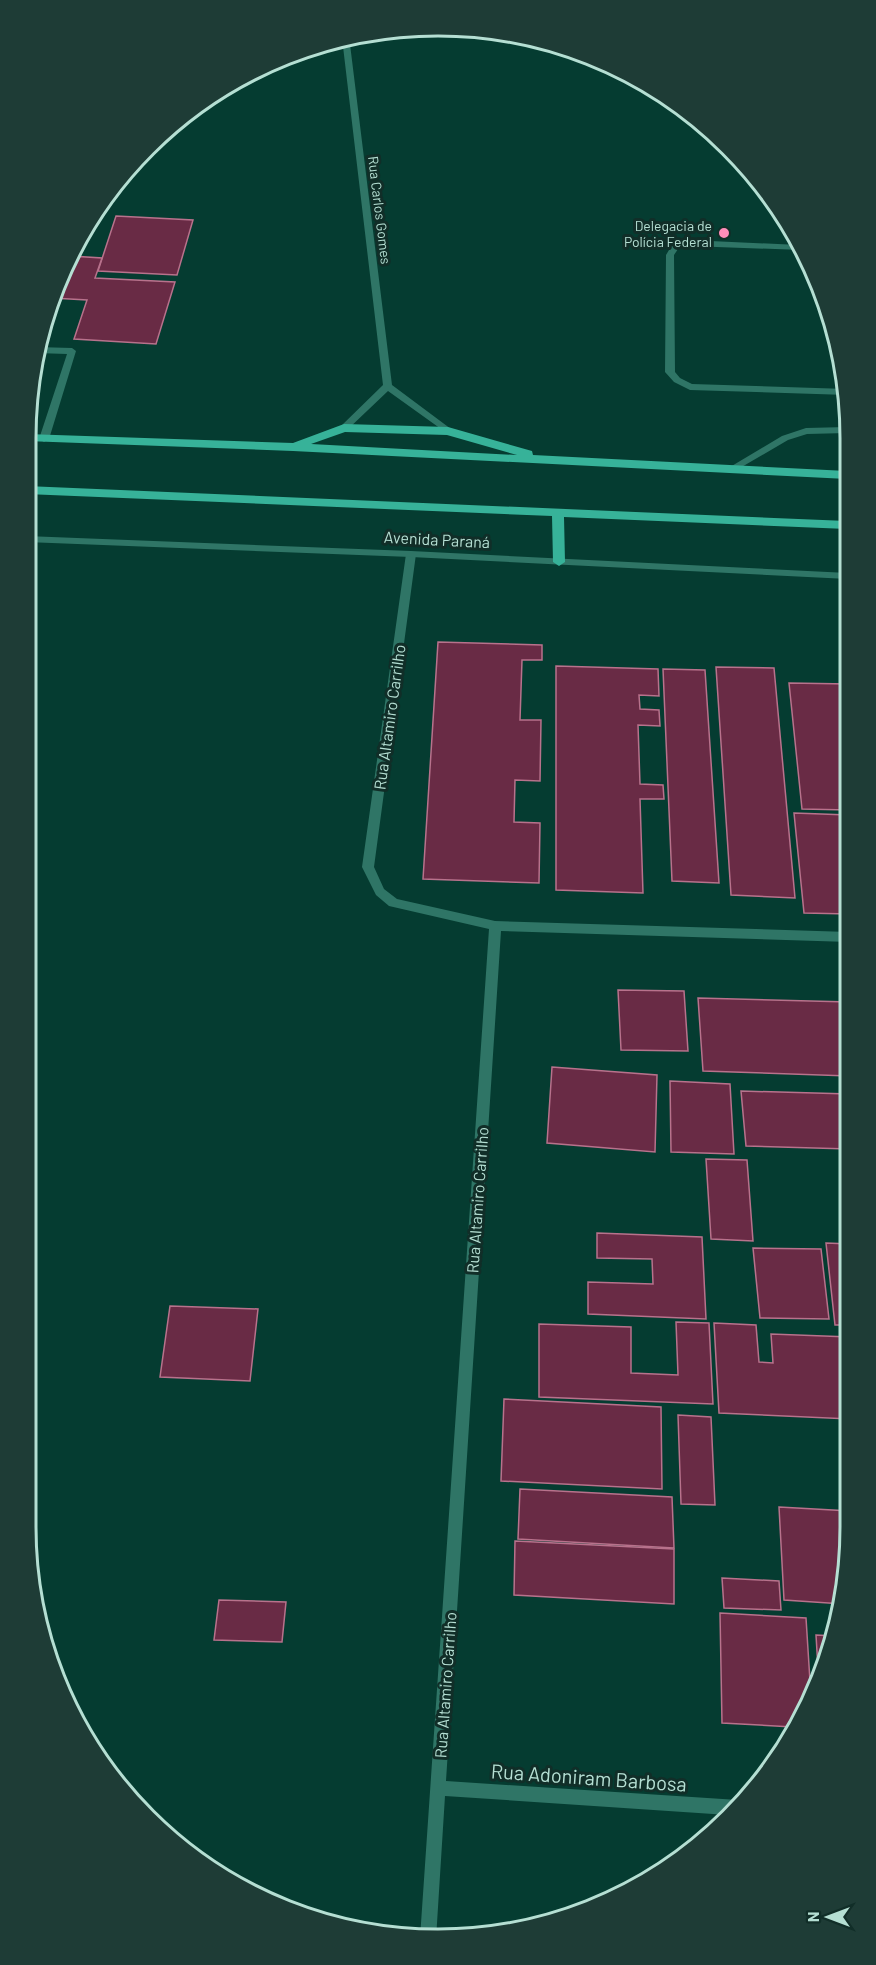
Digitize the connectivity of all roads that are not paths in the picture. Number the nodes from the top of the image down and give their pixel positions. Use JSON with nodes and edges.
{"nodes":[{"id":1,"x":347,"y":47,"type":"edge"},
{"id":2,"x":792,"y":248,"type":"edge"},
{"id":3,"x":46,"y":350,"type":"edge"},
{"id":4,"x":388,"y":386,"type":"junction"},
{"id":5,"x":837,"y":392,"type":"edge"},
{"id":6,"x":344,"y":428,"type":"junction"},
{"id":7,"x":840,"y":430,"type":"edge"},
{"id":8,"x":448,"y":431,"type":"junction"},
{"id":9,"x":36,"y":439,"type":"edge"},
{"id":10,"x":44,"y":439,"type":"junction"},
{"id":11,"x":293,"y":447,"type":"junction"},
{"id":12,"x":551,"y":462,"type":"junction"},
{"id":13,"x":730,"y":470,"type":"junction"},
{"id":14,"x":840,"y":476,"type":"edge"},
{"id":15,"x":36,"y":490,"type":"edge"},
{"id":16,"x":558,"y":513,"type":"junction"},
{"id":17,"x":840,"y":525,"type":"edge"},
{"id":18,"x":36,"y":539,"type":"edge"},
{"id":19,"x":411,"y":554,"type":"junction"},
{"id":20,"x":559,"y":562,"type":"junction"},
{"id":21,"x":840,"y":576,"type":"edge"},
{"id":22,"x":495,"y":926,"type":"junction"},
{"id":23,"x":840,"y":937,"type":"edge"},
{"id":24,"x":438,"y":1788,"type":"junction"},
{"id":25,"x":726,"y":1807,"type":"edge"},
{"id":26,"x":430,"y":1929,"type":"edge"}],
"edges":[{"from":1,"to":4,"type":"street","name":"Rua Carlos Gomes"},
{"from":2,"to":5,"type":"street"},
{"from":3,"to":10,"type":"street"},
{"from":4,"to":6,"type":"street"},
{"from":4,"to":8,"type":"street"},
{"from":6,"to":8,"type":"main road"},
{"from":6,"to":11,"type":"main road"},
{"from":7,"to":13,"type":"street"},
{"from":8,"to":12,"type":"main road"},
{"from":9,"to":10,"type":"main road"},
{"from":10,"to":11,"type":"main road"},
{"from":11,"to":12,"type":"main road"},
{"from":12,"to":13,"type":"main road"},
{"from":13,"to":14,"type":"main road"},
{"from":15,"to":16,"type":"main road","name":"Avenida Paraná"},
{"from":16,"to":17,"type":"main road","name":"Avenida Paraná"},
{"from":16,"to":20,"type":"main road"},
{"from":18,"to":19,"type":"street","name":"Avenida Paraná"},
{"from":19,"to":20,"type":"street","name":"Avenida Paraná"},
{"from":19,"to":22,"type":"street","name":"Rua Altamiro Carrilho"},
{"from":20,"to":21,"type":"street","name":"Avenida Paraná"},
{"from":22,"to":23,"type":"street"},
{"from":22,"to":24,"type":"street","name":"Rua Altamiro Carrilho"},
{"from":24,"to":25,"type":"street","name":"Rua Adoniram Barbosa"},
{"from":24,"to":26,"type":"street","name":"Rua Altamiro Carrilho"}]}
